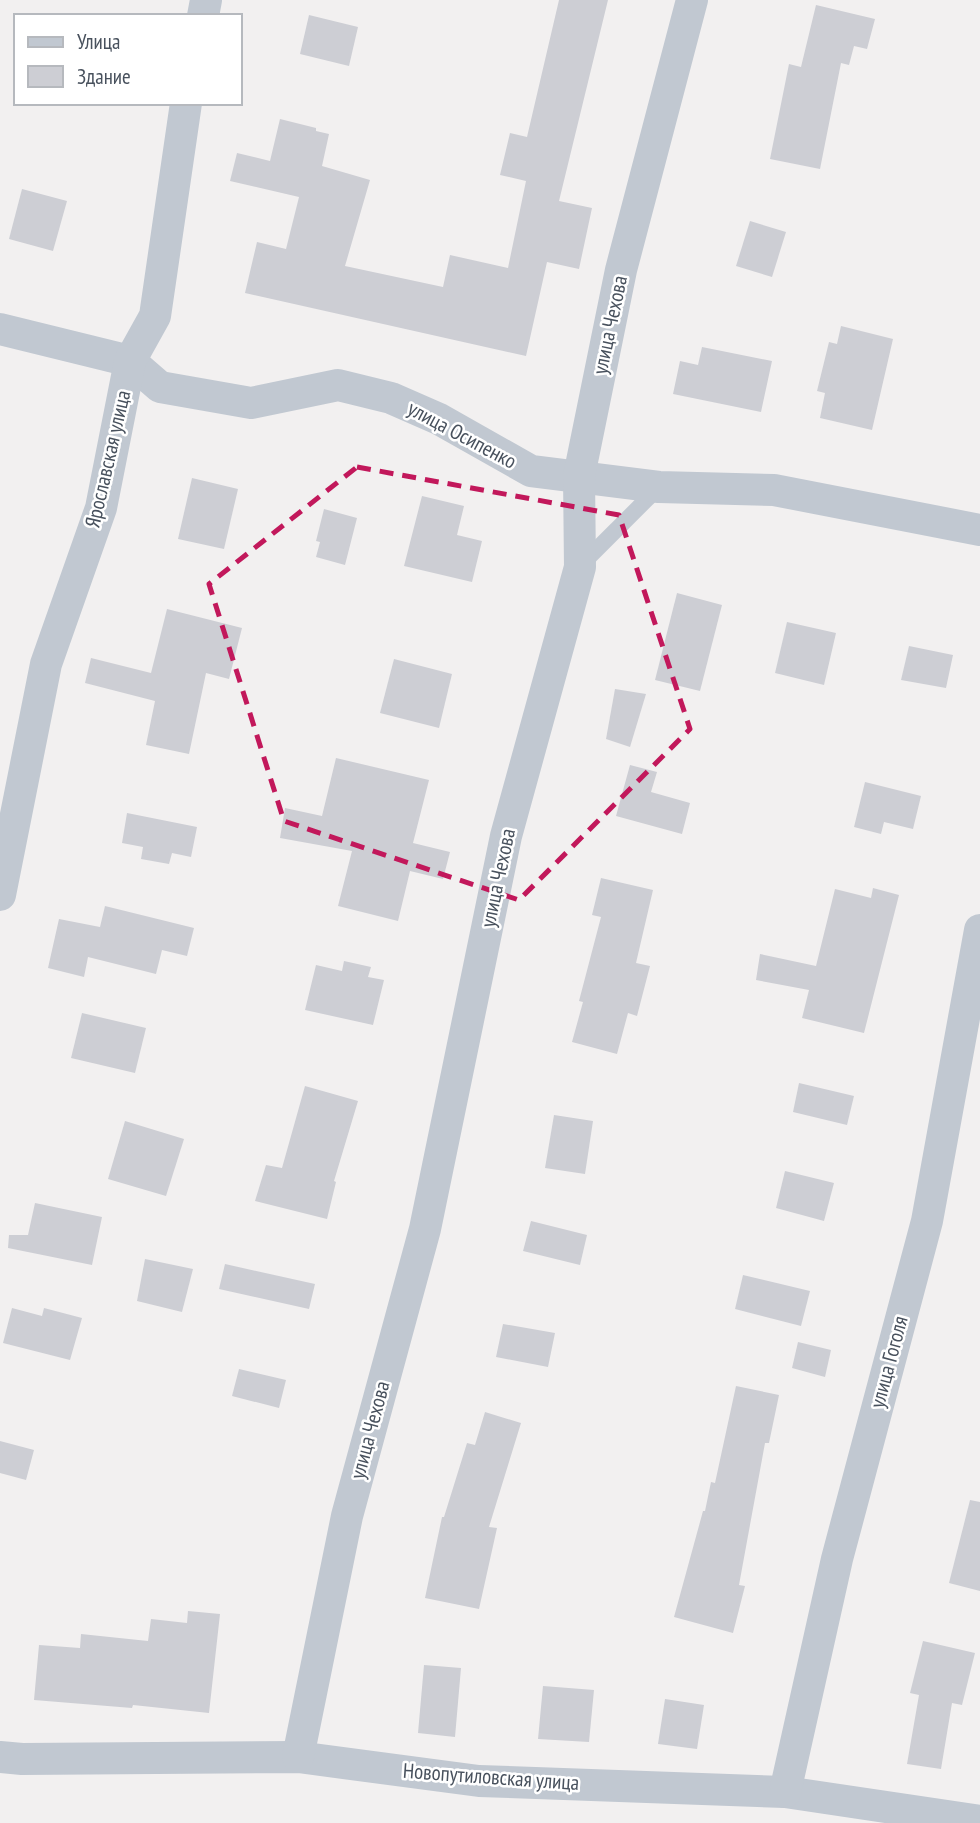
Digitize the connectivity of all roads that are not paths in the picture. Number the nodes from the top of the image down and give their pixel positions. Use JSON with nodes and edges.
{"nodes":[{"id":1,"x":692,"y":0,"type":"edge"},
{"id":2,"x":186,"y":105,"type":"edge"},
{"id":3,"x":0,"y":329,"type":"edge"},
{"id":4,"x":130,"y":362,"type":"junction"},
{"id":5,"x":579,"y":477,"type":"junction"},
{"id":6,"x":659,"y":487,"type":"junction"},
{"id":7,"x":980,"y":530,"type":"edge"},
{"id":8,"x":580,"y":567,"type":"junction"},
{"id":9,"x":0,"y":895,"type":"edge"},
{"id":10,"x":980,"y":930,"type":"edge"},
{"id":11,"x":0,"y":1756,"type":"edge"},
{"id":12,"x":298,"y":1757,"type":"junction"},
{"id":13,"x":785,"y":1792,"type":"junction"},
{"id":14,"x":980,"y":1821,"type":"edge"}],
"edges":[{"from":1,"to":5,"type":"street","name":"улица Чехова"},
{"from":2,"to":4,"type":"street","name":"Ярославская улица"},
{"from":3,"to":4,"type":"street","name":"улица Осипенко"},
{"from":4,"to":5,"type":"street","name":"улица Осипенко"},
{"from":4,"to":9,"type":"street","name":"Ярославская улица"},
{"from":5,"to":6,"type":"street","name":"улица Осипенко"},
{"from":5,"to":8,"type":"street","name":"улица Чехова"},
{"from":6,"to":7,"type":"street","name":"улица Осипенко"},
{"from":6,"to":8,"type":"lane"},
{"from":8,"to":12,"type":"street","name":"улица Чехова"},
{"from":10,"to":13,"type":"street","name":"улица Гоголя"},
{"from":11,"to":12,"type":"street","name":"Новопутиловская улица"},
{"from":12,"to":13,"type":"street","name":"Новопутиловская улица"},
{"from":13,"to":14,"type":"street","name":"Новопутиловская улица"}]}
